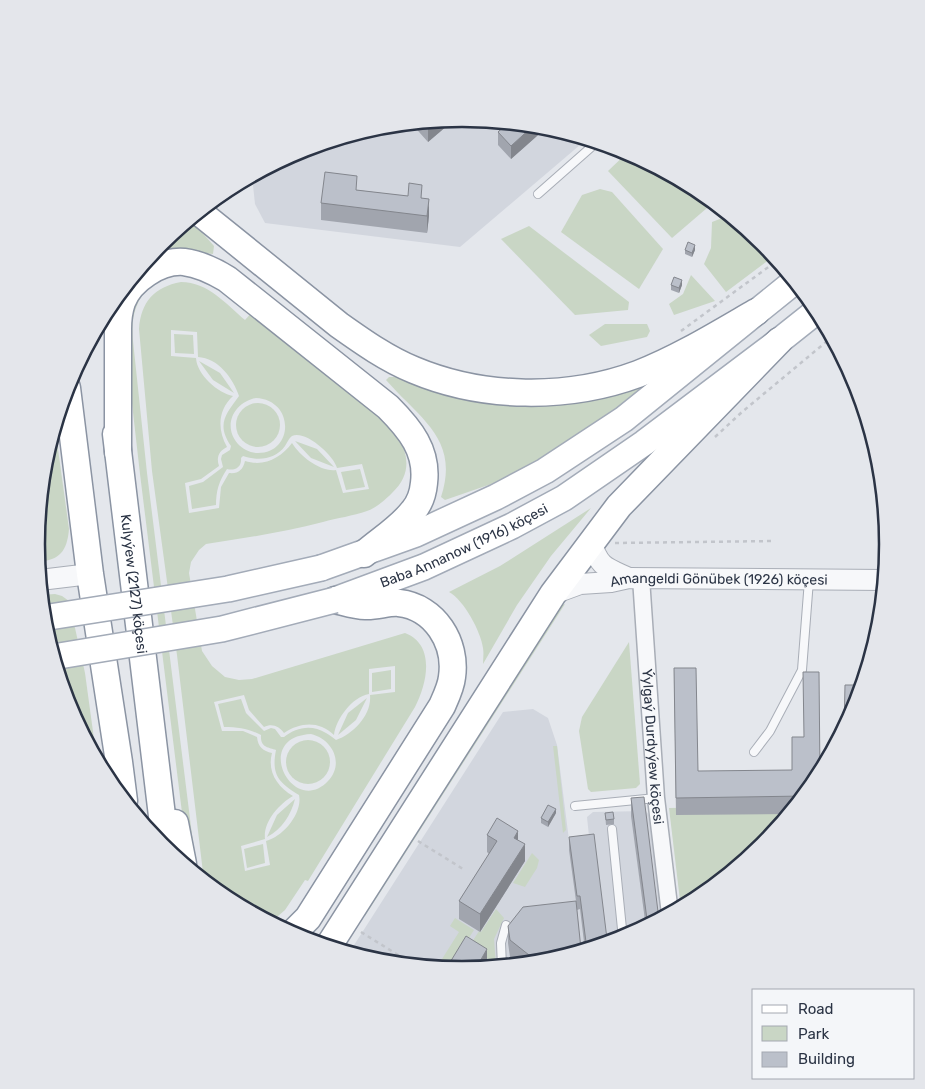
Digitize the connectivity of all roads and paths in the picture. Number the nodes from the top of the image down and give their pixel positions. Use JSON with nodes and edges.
{"nodes":[{"id":1,"x":591,"y":147,"type":"edge"},
{"id":2,"x":538,"y":194,"type":"dead end"},
{"id":3,"x":204,"y":216,"type":"edge"},
{"id":4,"x":772,"y":264,"type":"edge"},
{"id":5,"x":140,"y":280,"type":"edge"},
{"id":6,"x":790,"y":285,"type":"edge"},
{"id":7,"x":124,"y":301,"type":"edge"},
{"id":8,"x":756,"y":312,"type":"junction"},
{"id":9,"x":811,"y":315,"type":"edge"},
{"id":10,"x":103,"y":332,"type":"edge"},
{"id":11,"x":676,"y":334,"type":"dead end"},
{"id":12,"x":779,"y":341,"type":"junction"},
{"id":13,"x":827,"y":341,"type":"edge"},
{"id":14,"x":69,"y":405,"type":"edge"},
{"id":15,"x":65,"y":416,"type":"edge"},
{"id":16,"x":709,"y":442,"type":"dead end"},
{"id":17,"x":118,"y":452,"type":"junction"},
{"id":18,"x":75,"y":459,"type":"junction"},
{"id":19,"x":620,"y":537,"type":"dead end"},
{"id":20,"x":775,"y":541,"type":"dead end"},
{"id":21,"x":602,"y":549,"type":"junction"},
{"id":22,"x":364,"y":554,"type":"junction"},
{"id":23,"x":90,"y":574,"type":"junction"},
{"id":24,"x":635,"y":578,"type":"junction"},
{"id":25,"x":47,"y":579,"type":"edge"},
{"id":26,"x":809,"y":580,"type":"junction"},
{"id":27,"x":878,"y":580,"type":"edge"},
{"id":28,"x":553,"y":594,"type":"junction"},
{"id":29,"x":335,"y":600,"type":"junction"},
{"id":30,"x":52,"y":617,"type":"edge"},
{"id":31,"x":60,"y":656,"type":"edge"},
{"id":32,"x":154,"y":748,"type":"junction"},
{"id":33,"x":754,"y":752,"type":"dead end"},
{"id":34,"x":120,"y":762,"type":"junction"},
{"id":35,"x":118,"y":781,"type":"edge"},
{"id":36,"x":123,"y":787,"type":"edge"},
{"id":37,"x":656,"y":798,"type":"junction"},
{"id":38,"x":575,"y":806,"type":"dead end"},
{"id":39,"x":612,"y":829,"type":"dead end"},
{"id":40,"x":164,"y":837,"type":"edge"},
{"id":41,"x":417,"y":841,"type":"dead end"},
{"id":42,"x":181,"y":852,"type":"edge"},
{"id":43,"x":463,"y":869,"type":"dead end"},
{"id":44,"x":669,"y":907,"type":"edge"},
{"id":45,"x":506,"y":925,"type":"edge"},
{"id":46,"x":298,"y":928,"type":"edge"},
{"id":47,"x":622,"y":930,"type":"edge"},
{"id":48,"x":355,"y":938,"type":"dead end"},
{"id":49,"x":332,"y":941,"type":"edge"},
{"id":50,"x":401,"y":957,"type":"edge"},
{"id":51,"x":501,"y":960,"type":"edge"}],
"edges":[{"from":1,"to":2,"type":"lane"},
{"from":3,"to":8,"type":"highway"},
{"from":4,"to":11,"type":"path"},
{"from":5,"to":22,"type":"highway"},
{"from":6,"to":8,"type":"main road"},
{"from":7,"to":17,"type":"highway"},
{"from":8,"to":22,"type":"main road"},
{"from":9,"to":12,"type":"main road","name":"Baba Annanow (1916) köçesi"},
{"from":10,"to":17,"type":"highway","name":"Kulyýew (2127) köçesi"},
{"from":12,"to":21,"type":"highway"},
{"from":12,"to":29,"type":"main road","name":"Baba Annanow (1916) köçesi"},
{"from":13,"to":16,"type":"path"},
{"from":14,"to":18,"type":"highway"},
{"from":15,"to":18,"type":"highway"},
{"from":17,"to":32,"type":"highway","name":"Kulyýew (2127) köçesi"},
{"from":18,"to":23,"type":"highway"},
{"from":19,"to":21,"type":"path"},
{"from":20,"to":21,"type":"path"},
{"from":21,"to":24,"type":"street"},
{"from":21,"to":28,"type":"highway"},
{"from":22,"to":30,"type":"main road","bridge":true},
{"from":23,"to":25,"type":"street"},
{"from":23,"to":34,"type":"highway"},
{"from":24,"to":26,"type":"street","name":"Amangeldi Gönübek (1926) köçesi"},
{"from":24,"to":28,"type":"street","name":"Amangeldi Gönübek (1926) köçesi"},
{"from":24,"to":37,"type":"street","name":"Ýylgaý Durdyýew köçesi"},
{"from":26,"to":27,"type":"street","name":"Amangeldi Gönübek (1926) köçesi"},
{"from":26,"to":33,"type":"lane"},
{"from":28,"to":49,"type":"highway"},
{"from":29,"to":31,"type":"main road","name":"Baba Annanow (1916) köçesi","bridge":true},
{"from":29,"to":46,"type":"highway"},
{"from":32,"to":40,"type":"highway","name":"Kulyýew (2127) köçesi"},
{"from":32,"to":42,"type":"highway"},
{"from":34,"to":35,"type":"highway"},
{"from":34,"to":36,"type":"highway"},
{"from":37,"to":38,"type":"lane"},
{"from":37,"to":44,"type":"street","name":"Ýylgaý Durdyýew köçesi"},
{"from":39,"to":47,"type":"lane"},
{"from":41,"to":43,"type":"path"},
{"from":45,"to":51,"type":"lane"},
{"from":48,"to":50,"type":"path"}]}
